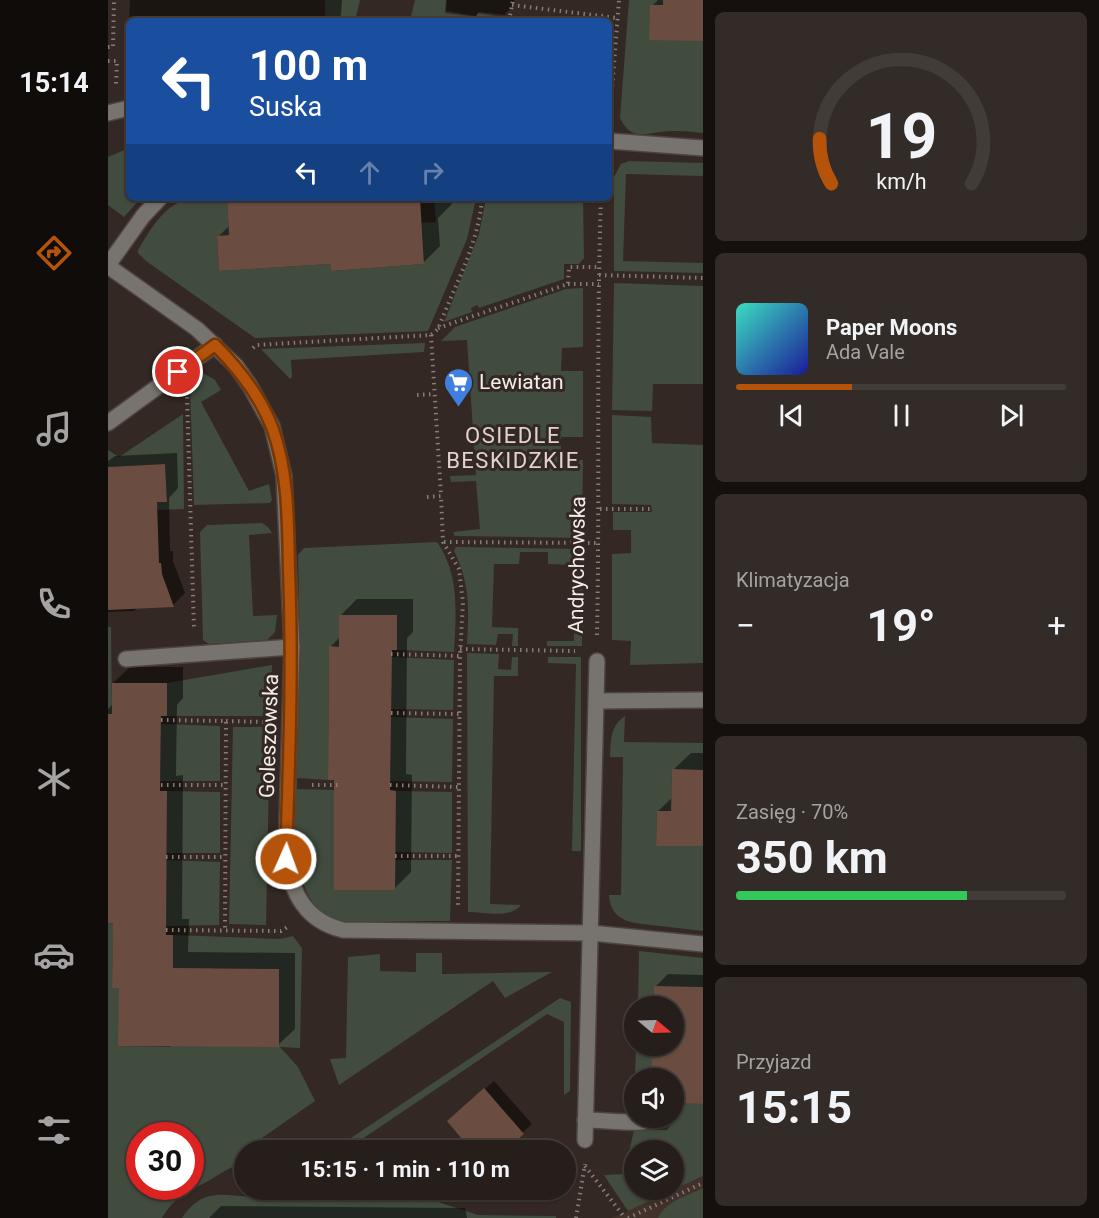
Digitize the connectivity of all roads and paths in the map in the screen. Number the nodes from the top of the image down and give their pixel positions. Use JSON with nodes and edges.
{"nodes":[{"id":1,"x":619,"y":0,"type":"edge"},
{"id":2,"x":114,"y":1,"type":"edge"},
{"id":3,"x":513,"y":2,"type":"edge"},
{"id":4,"x":510,"y":18,"type":"edge"},
{"id":5,"x":617,"y":18,"type":"junction"},
{"id":6,"x":108,"y":47,"type":"edge"},
{"id":7,"x":612,"y":92,"type":"edge"},
{"id":8,"x":126,"y":109,"type":"edge"},
{"id":9,"x":108,"y":113,"type":"edge"},
{"id":10,"x":612,"y":141,"type":"edge"},
{"id":11,"x":703,"y":148,"type":"edge"},
{"id":12,"x":157,"y":201,"type":"edge"},
{"id":13,"x":482,"y":201,"type":"edge"},
{"id":14,"x":601,"y":201,"type":"edge"},
{"id":15,"x":108,"y":266,"type":"edge"},
{"id":16,"x":599,"y":267,"type":"junction"},
{"id":17,"x":599,"y":275,"type":"junction"},
{"id":18,"x":703,"y":278,"type":"edge"},
{"id":19,"x":568,"y":284,"type":"junction"},
{"id":20,"x":598,"y":284,"type":"junction"},
{"id":21,"x":438,"y":328,"type":"junction"},
{"id":22,"x":431,"y":335,"type":"junction"},
{"id":23,"x":215,"y":345,"type":"junction"},
{"id":24,"x":236,"y":366,"type":"junction"},
{"id":25,"x":178,"y":372,"type":"junction"},
{"id":26,"x":435,"y":394,"type":"junction"},
{"id":27,"x":417,"y":395,"type":"dead end"},
{"id":28,"x":108,"y":423,"type":"edge"},
{"id":29,"x":441,"y":496,"type":"junction"},
{"id":30,"x":426,"y":497,"type":"dead end"},
{"id":31,"x":600,"y":509,"type":"junction"},
{"id":32,"x":652,"y":509,"type":"dead end"},
{"id":33,"x":443,"y":542,"type":"junction"},
{"id":34,"x":599,"y":543,"type":"junction"},
{"id":35,"x":292,"y":646,"type":"junction"},
{"id":36,"x":460,"y":649,"type":"junction"},
{"id":37,"x":195,"y":654,"type":"junction"},
{"id":38,"x":392,"y":654,"type":"dead end"},
{"id":39,"x":460,"y":656,"type":"junction"},
{"id":40,"x":597,"y":656,"type":"junction"},
{"id":41,"x":126,"y":659,"type":"dead end"},
{"id":42,"x":597,"y":700,"type":"junction"},
{"id":43,"x":703,"y":700,"type":"edge"},
{"id":44,"x":391,"y":713,"type":"dead end"},
{"id":45,"x":459,"y":714,"type":"junction"},
{"id":46,"x":161,"y":720,"type":"dead end"},
{"id":47,"x":226,"y":721,"type":"junction"},
{"id":48,"x":290,"y":722,"type":"junction"},
{"id":49,"x":160,"y":785,"type":"dead end"},
{"id":50,"x":225,"y":785,"type":"junction"},
{"id":51,"x":390,"y":785,"type":"dead end"},
{"id":52,"x":459,"y":787,"type":"junction"},
{"id":53,"x":395,"y":856,"type":"dead end"},
{"id":54,"x":459,"y":856,"type":"junction"},
{"id":55,"x":166,"y":857,"type":"dead end"},
{"id":56,"x":224,"y":857,"type":"junction"},
{"id":57,"x":310,"y":913,"type":"junction"},
{"id":58,"x":166,"y":930,"type":"dead end"},
{"id":59,"x":458,"y":930,"type":"junction"},
{"id":60,"x":225,"y":931,"type":"junction"},
{"id":61,"x":591,"y":933,"type":"junction"},
{"id":62,"x":703,"y":944,"type":"edge"},
{"id":63,"x":585,"y":1120,"type":"junction"},
{"id":64,"x":624,"y":1121,"type":"edge"},
{"id":65,"x":585,"y":1140,"type":"joint"},
{"id":66,"x":585,"y":1165,"type":"junction"},
{"id":67,"x":703,"y":1183,"type":"edge"},
{"id":68,"x":576,"y":1218,"type":"edge"},
{"id":69,"x":626,"y":1218,"type":"edge"}],
"edges":[{"from":1,"to":5,"type":"path"},
{"from":2,"to":6,"type":"path"},
{"from":3,"to":4,"type":"path"},
{"from":3,"to":5,"type":"path"},
{"from":5,"to":7,"type":"path"},
{"from":8,"to":9,"type":"street"},
{"from":10,"to":11,"type":"street"},
{"from":12,"to":15,"type":"street"},
{"from":13,"to":21,"type":"path"},
{"from":14,"to":16,"type":"path","name":"Andrychowska"},
{"from":15,"to":23,"type":"street","name":"Goleszowska"},
{"from":16,"to":17,"type":"path","name":"Andrychowska"},
{"from":16,"to":19,"type":"path"},
{"from":17,"to":18,"type":"path"},
{"from":17,"to":20,"type":"path","name":"Andrychowska"},
{"from":19,"to":20,"type":"path"},
{"from":19,"to":21,"type":"path"},
{"from":20,"to":31,"type":"path","name":"Andrychowska"},
{"from":21,"to":22,"type":"path"},
{"from":22,"to":24,"type":"path"},
{"from":22,"to":26,"type":"path"},
{"from":23,"to":24,"type":"street","name":"Goleszowska"},
{"from":23,"to":25,"type":"street"},
{"from":24,"to":35,"type":"street","name":"Goleszowska"},
{"from":25,"to":28,"type":"street"},
{"from":25,"to":37,"type":"path"},
{"from":26,"to":27,"type":"path"},
{"from":26,"to":29,"type":"path"},
{"from":29,"to":30,"type":"path"},
{"from":29,"to":33,"type":"path"},
{"from":31,"to":32,"type":"path"},
{"from":31,"to":34,"type":"path","name":"Andrychowska"},
{"from":33,"to":34,"type":"path"},
{"from":33,"to":36,"type":"path"},
{"from":34,"to":40,"type":"path","name":"Andrychowska"},
{"from":35,"to":37,"type":"street"},
{"from":35,"to":48,"type":"street","name":"Goleszowska"},
{"from":36,"to":39,"type":"path"},
{"from":36,"to":40,"type":"path"},
{"from":37,"to":41,"type":"street"},
{"from":38,"to":39,"type":"path"},
{"from":39,"to":45,"type":"path"},
{"from":40,"to":42,"type":"street","name":"Andrychowska"},
{"from":42,"to":43,"type":"street"},
{"from":42,"to":61,"type":"street","name":"Andrychowska"},
{"from":44,"to":45,"type":"path"},
{"from":45,"to":52,"type":"path"},
{"from":46,"to":47,"type":"path"},
{"from":47,"to":48,"type":"path"},
{"from":47,"to":50,"type":"path"},
{"from":48,"to":57,"type":"street","name":"Goleszowska"},
{"from":49,"to":50,"type":"path"},
{"from":50,"to":56,"type":"path"},
{"from":51,"to":52,"type":"path"},
{"from":52,"to":54,"type":"path"},
{"from":53,"to":54,"type":"path"},
{"from":54,"to":59,"type":"path"},
{"from":55,"to":56,"type":"path"},
{"from":56,"to":60,"type":"path"},
{"from":57,"to":59,"type":"street","name":"Goleszowska"},
{"from":57,"to":60,"type":"path"},
{"from":58,"to":60,"type":"path"},
{"from":59,"to":61,"type":"street","name":"Goleszowska"},
{"from":61,"to":62,"type":"street","name":"Goleszowska"},
{"from":61,"to":63,"type":"street","name":"Andrychowska"},
{"from":63,"to":64,"type":"street"},
{"from":63,"to":65,"type":"street","name":"Andrychowska"},
{"from":65,"to":66,"type":"path"},
{"from":66,"to":68,"type":"path"},
{"from":66,"to":69,"type":"path"},
{"from":67,"to":69,"type":"path"}]}
